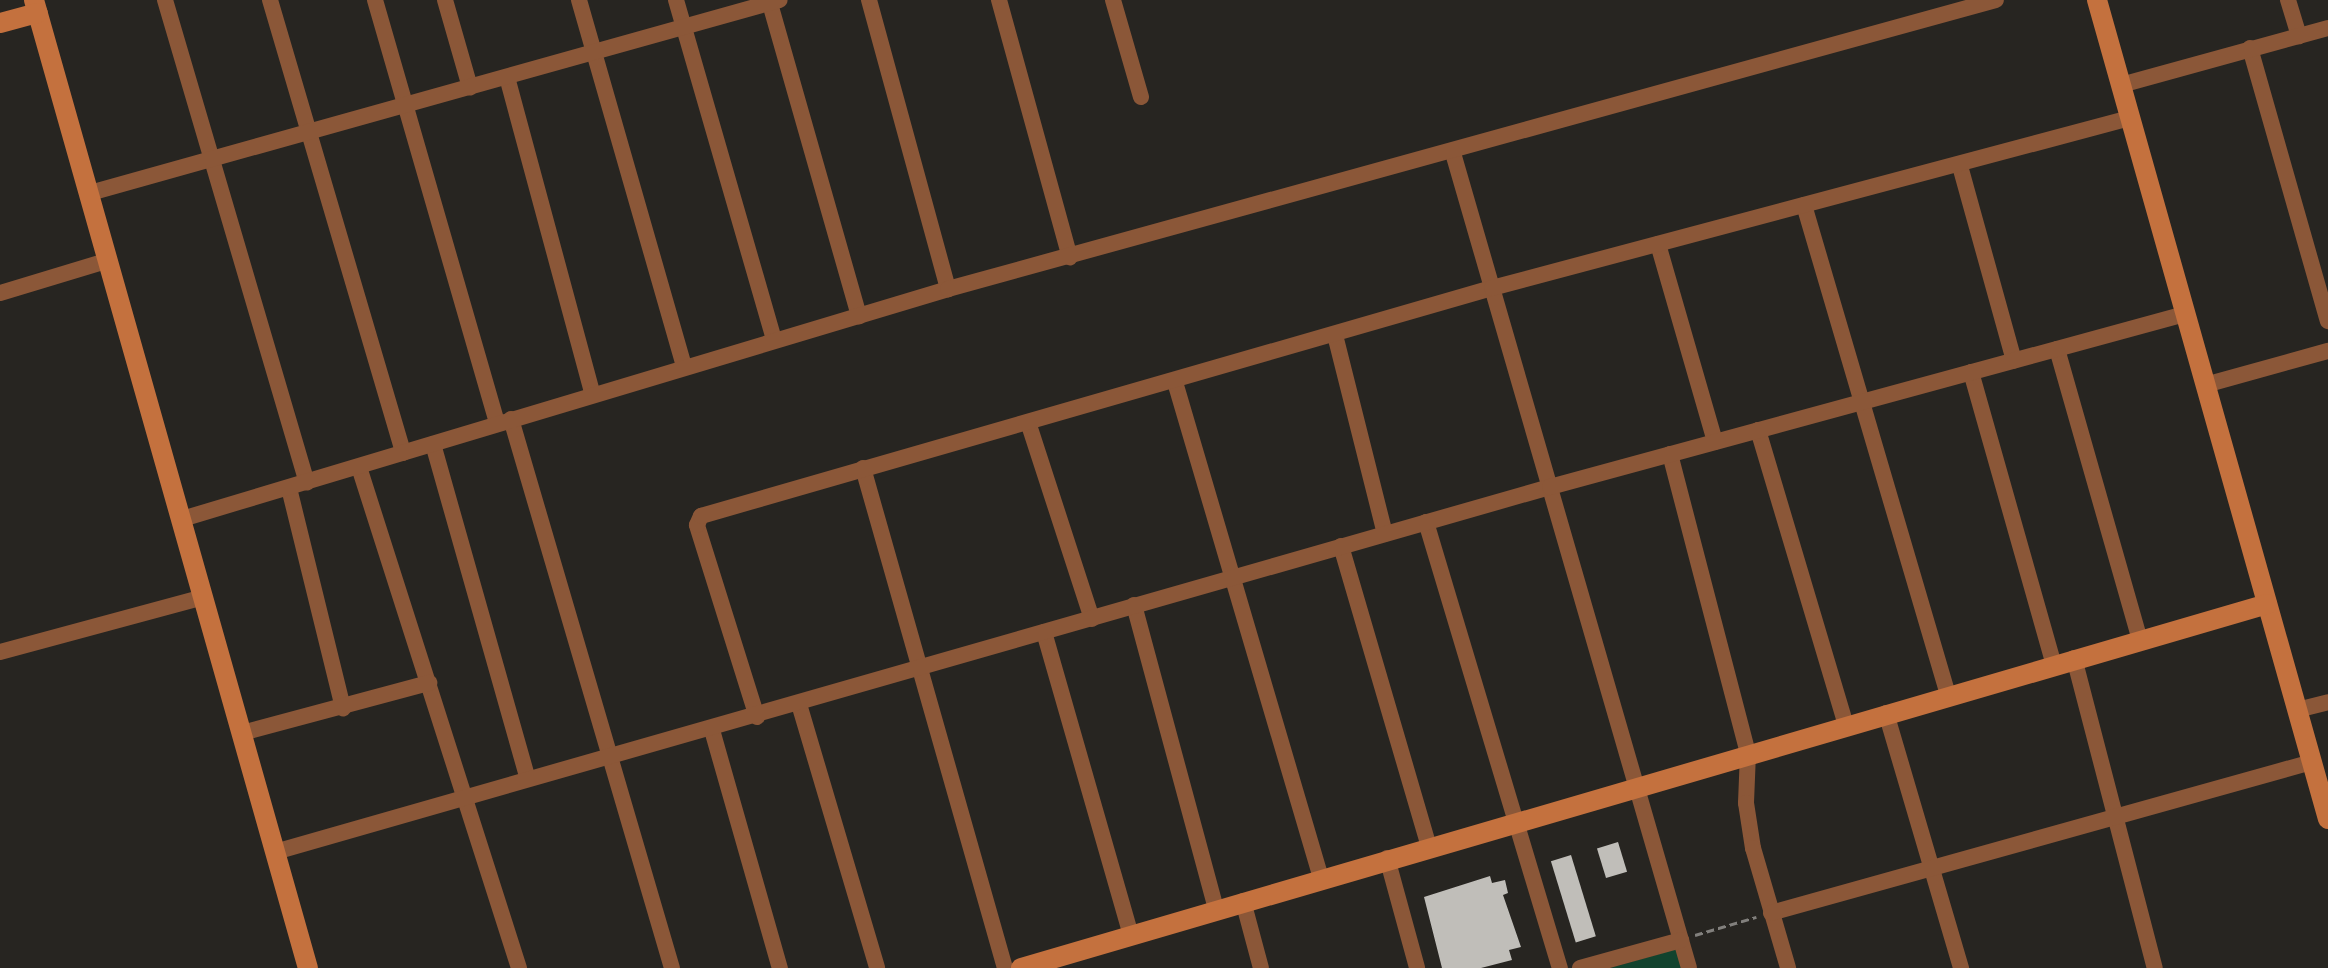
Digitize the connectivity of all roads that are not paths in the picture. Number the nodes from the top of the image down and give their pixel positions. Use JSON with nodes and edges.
{"nodes":[{"id":1,"x":165,"y":0,"type":"edge"},
{"id":2,"x":270,"y":0,"type":"edge"},
{"id":3,"x":375,"y":0,"type":"edge"},
{"id":4,"x":445,"y":0,"type":"edge"},
{"id":5,"x":579,"y":0,"type":"edge"},
{"id":6,"x":676,"y":0,"type":"edge"},
{"id":7,"x":869,"y":0,"type":"edge"},
{"id":8,"x":999,"y":0,"type":"edge"},
{"id":9,"x":1113,"y":0,"type":"edge"},
{"id":10,"x":1996,"y":0,"type":"edge"},
{"id":11,"x":2097,"y":0,"type":"edge"},
{"id":12,"x":2288,"y":0,"type":"edge"},
{"id":13,"x":773,"y":1,"type":"edge"},
{"id":14,"x":36,"y":6,"type":"edge"},
{"id":15,"x":0,"y":23,"type":"edge"},
{"id":16,"x":683,"y":27,"type":"junction"},
{"id":17,"x":2328,"y":28,"type":"edge"},
{"id":18,"x":2299,"y":36,"type":"junction"},
{"id":19,"x":2250,"y":48,"type":"junction"},
{"id":20,"x":593,"y":50,"type":"junction"},
{"id":21,"x":507,"y":77,"type":"junction"},
{"id":22,"x":2121,"y":85,"type":"junction"},
{"id":23,"x":470,"y":87,"type":"junction"},
{"id":24,"x":1141,"y":97,"type":"dead end"},
{"id":25,"x":406,"y":106,"type":"junction"},
{"id":26,"x":2130,"y":118,"type":"junction"},
{"id":27,"x":308,"y":133,"type":"junction"},
{"id":28,"x":1453,"y":153,"type":"junction"},
{"id":29,"x":211,"y":161,"type":"junction"},
{"id":30,"x":1960,"y":166,"type":"junction"},
{"id":31,"x":90,"y":193,"type":"junction"},
{"id":32,"x":1804,"y":205,"type":"junction"},
{"id":33,"x":1658,"y":244,"type":"junction"},
{"id":34,"x":1070,"y":257,"type":"junction"},
{"id":35,"x":109,"y":260,"type":"junction"},
{"id":36,"x":1492,"y":288,"type":"junction"},
{"id":37,"x":948,"y":289,"type":"junction"},
{"id":38,"x":0,"y":293,"type":"edge"},
{"id":39,"x":2185,"y":314,"type":"junction"},
{"id":40,"x":859,"y":316,"type":"junction"},
{"id":41,"x":2328,"y":321,"type":"edge"},
{"id":42,"x":1335,"y":335,"type":"junction"},
{"id":43,"x":774,"y":340,"type":"junction"},
{"id":44,"x":2057,"y":349,"type":"junction"},
{"id":45,"x":2328,"y":351,"type":"edge"},
{"id":46,"x":2014,"y":361,"type":"junction"},
{"id":47,"x":684,"y":366,"type":"junction"},
{"id":48,"x":1971,"y":372,"type":"junction"},
{"id":49,"x":1175,"y":382,"type":"junction"},
{"id":50,"x":2205,"y":385,"type":"junction"},
{"id":51,"x":593,"y":395,"type":"junction"},
{"id":52,"x":1862,"y":402,"type":"junction"},
{"id":53,"x":504,"y":421,"type":"junction"},
{"id":54,"x":1028,"y":422,"type":"junction"},
{"id":55,"x":1758,"y":430,"type":"junction"},
{"id":56,"x":1715,"y":442,"type":"junction"},
{"id":57,"x":433,"y":444,"type":"junction"},
{"id":58,"x":403,"y":453,"type":"junction"},
{"id":59,"x":1670,"y":454,"type":"junction"},
{"id":60,"x":359,"y":467,"type":"junction"},
{"id":61,"x":863,"y":468,"type":"junction"},
{"id":62,"x":307,"y":483,"type":"junction"},
{"id":63,"x":1550,"y":487,"type":"junction"},
{"id":64,"x":289,"y":488,"type":"junction"},
{"id":65,"x":182,"y":519,"type":"junction"},
{"id":66,"x":1426,"y":522,"type":"junction"},
{"id":67,"x":1385,"y":534,"type":"junction"},
{"id":68,"x":1341,"y":546,"type":"junction"},
{"id":69,"x":1231,"y":577,"type":"junction"},
{"id":70,"x":204,"y":597,"type":"junction"},
{"id":71,"x":2267,"y":604,"type":"junction"},
{"id":72,"x":1134,"y":605,"type":"junction"},
{"id":73,"x":1092,"y":619,"type":"junction"},
{"id":74,"x":1044,"y":632,"type":"junction"},
{"id":75,"x":2140,"y":640,"type":"junction"},
{"id":76,"x":0,"y":652,"type":"edge"},
{"id":77,"x":2074,"y":658,"type":"junction"},
{"id":78,"x":2054,"y":665,"type":"junction"},
{"id":79,"x":919,"y":668,"type":"junction"},
{"id":80,"x":429,"y":683,"type":"junction"},
{"id":81,"x":1948,"y":695,"type":"junction"},
{"id":82,"x":2328,"y":702,"type":"edge"},
{"id":83,"x":799,"y":704,"type":"junction"},
{"id":84,"x":343,"y":708,"type":"junction"},
{"id":85,"x":2297,"y":710,"type":"junction"},
{"id":86,"x":1886,"y":713,"type":"junction"},
{"id":87,"x":757,"y":717,"type":"junction"},
{"id":88,"x":1846,"y":725,"type":"junction"},
{"id":89,"x":712,"y":730,"type":"junction"},
{"id":90,"x":242,"y":733,"type":"junction"},
{"id":91,"x":1748,"y":753,"type":"junction"},
{"id":92,"x":608,"y":758,"type":"junction"},
{"id":93,"x":2312,"y":762,"type":"junction"},
{"id":94,"x":528,"y":779,"type":"junction"},
{"id":95,"x":1636,"y":786,"type":"junction"},
{"id":96,"x":465,"y":798,"type":"junction"},
{"id":97,"x":2113,"y":817,"type":"junction"},
{"id":98,"x":2328,"y":819,"type":"edge"},
{"id":99,"x":1513,"y":822,"type":"junction"},
{"id":100,"x":1429,"y":847,"type":"junction"},
{"id":101,"x":275,"y":852,"type":"junction"},
{"id":102,"x":1387,"y":858,"type":"junction"},
{"id":103,"x":1931,"y":869,"type":"junction"},
{"id":104,"x":1321,"y":878,"type":"junction"},
{"id":105,"x":1243,"y":901,"type":"junction"},
{"id":106,"x":1216,"y":908,"type":"junction"},
{"id":107,"x":1771,"y":913,"type":"junction"},
{"id":108,"x":1131,"y":936,"type":"junction"},
{"id":109,"x":1681,"y":940,"type":"junction"},
{"id":110,"x":308,"y":968,"type":"edge"},
{"id":111,"x":519,"y":968,"type":"edge"},
{"id":112,"x":672,"y":968,"type":"edge"},
{"id":113,"x":780,"y":968,"type":"edge"},
{"id":114,"x":877,"y":968,"type":"edge"},
{"id":115,"x":1005,"y":968,"type":"edge"},
{"id":116,"x":1021,"y":968,"type":"edge"},
{"id":117,"x":1261,"y":968,"type":"edge"},
{"id":118,"x":1417,"y":968,"type":"edge"},
{"id":119,"x":1560,"y":968,"type":"edge"},
{"id":120,"x":1580,"y":968,"type":"edge"},
{"id":121,"x":1689,"y":968,"type":"edge"},
{"id":122,"x":1788,"y":968,"type":"edge"},
{"id":123,"x":1961,"y":968,"type":"edge"},
{"id":124,"x":2155,"y":968,"type":"edge"}],
"edges":[{"from":1,"to":29,"type":"street"},
{"from":2,"to":27,"type":"street"},
{"from":3,"to":25,"type":"street"},
{"from":4,"to":23,"type":"street"},
{"from":5,"to":20,"type":"street"},
{"from":6,"to":16,"type":"street"},
{"from":7,"to":37,"type":"street"},
{"from":8,"to":34,"type":"street"},
{"from":9,"to":24,"type":"street"},
{"from":10,"to":28,"type":"street"},
{"from":11,"to":22,"type":"street"},
{"from":12,"to":18,"type":"street"},
{"from":13,"to":16,"type":"street"},
{"from":13,"to":40,"type":"street"},
{"from":14,"to":15,"type":"street"},
{"from":14,"to":31,"type":"street"},
{"from":16,"to":20,"type":"street"},
{"from":16,"to":43,"type":"street"},
{"from":17,"to":18,"type":"street"},
{"from":18,"to":19,"type":"street"},
{"from":19,"to":22,"type":"street"},
{"from":19,"to":41,"type":"street"},
{"from":20,"to":21,"type":"street"},
{"from":20,"to":47,"type":"street"},
{"from":21,"to":23,"type":"street"},
{"from":21,"to":51,"type":"street"},
{"from":22,"to":26,"type":"street"},
{"from":23,"to":25,"type":"street"},
{"from":25,"to":27,"type":"street"},
{"from":25,"to":53,"type":"street"},
{"from":26,"to":30,"type":"street"},
{"from":26,"to":39,"type":"street"},
{"from":27,"to":29,"type":"street"},
{"from":27,"to":58,"type":"street"},
{"from":28,"to":34,"type":"street"},
{"from":28,"to":36,"type":"street"},
{"from":29,"to":31,"type":"street"},
{"from":29,"to":62,"type":"street"},
{"from":30,"to":32,"type":"street"},
{"from":30,"to":46,"type":"street"},
{"from":31,"to":35,"type":"street"},
{"from":32,"to":33,"type":"street"},
{"from":32,"to":52,"type":"street"},
{"from":33,"to":36,"type":"street"},
{"from":33,"to":56,"type":"street"},
{"from":34,"to":37,"type":"street"},
{"from":35,"to":38,"type":"street"},
{"from":35,"to":65,"type":"street"},
{"from":36,"to":42,"type":"street"},
{"from":36,"to":63,"type":"street"},
{"from":37,"to":40,"type":"street"},
{"from":39,"to":44,"type":"street"},
{"from":39,"to":50,"type":"street"},
{"from":40,"to":43,"type":"street"},
{"from":42,"to":49,"type":"street"},
{"from":42,"to":67,"type":"street"},
{"from":43,"to":47,"type":"street"},
{"from":44,"to":46,"type":"street"},
{"from":44,"to":75,"type":"street"},
{"from":45,"to":50,"type":"street"},
{"from":46,"to":48,"type":"street"},
{"from":47,"to":51,"type":"street"},
{"from":48,"to":52,"type":"street"},
{"from":48,"to":78,"type":"street"},
{"from":49,"to":54,"type":"street"},
{"from":49,"to":69,"type":"street"},
{"from":50,"to":71,"type":"street"},
{"from":51,"to":53,"type":"street"},
{"from":52,"to":55,"type":"street"},
{"from":52,"to":81,"type":"street"},
{"from":53,"to":57,"type":"street"},
{"from":53,"to":92,"type":"street"},
{"from":54,"to":61,"type":"street"},
{"from":54,"to":73,"type":"street"},
{"from":55,"to":56,"type":"street"},
{"from":55,"to":88,"type":"street"},
{"from":56,"to":59,"type":"street"},
{"from":57,"to":58,"type":"street"},
{"from":57,"to":94,"type":"street"},
{"from":58,"to":60,"type":"street"},
{"from":59,"to":63,"type":"street"},
{"from":59,"to":91,"type":"street"},
{"from":60,"to":62,"type":"street"},
{"from":60,"to":80,"type":"street"},
{"from":61,"to":79,"type":"street"},
{"from":61,"to":87,"type":"street"},
{"from":62,"to":64,"type":"street"},
{"from":63,"to":66,"type":"street"},
{"from":63,"to":95,"type":"street"},
{"from":64,"to":65,"type":"street"},
{"from":64,"to":84,"type":"street"},
{"from":65,"to":70,"type":"street"},
{"from":66,"to":67,"type":"street"},
{"from":66,"to":99,"type":"street"},
{"from":67,"to":68,"type":"street"},
{"from":68,"to":69,"type":"street"},
{"from":68,"to":100,"type":"street"},
{"from":69,"to":72,"type":"street"},
{"from":69,"to":104,"type":"street"},
{"from":70,"to":76,"type":"street"},
{"from":70,"to":90,"type":"street"},
{"from":71,"to":75,"type":"street"},
{"from":71,"to":85,"type":"street"},
{"from":72,"to":73,"type":"street"},
{"from":72,"to":106,"type":"street"},
{"from":73,"to":74,"type":"street"},
{"from":74,"to":79,"type":"street"},
{"from":74,"to":108,"type":"street"},
{"from":75,"to":77,"type":"street"},
{"from":77,"to":78,"type":"street"},
{"from":77,"to":97,"type":"street"},
{"from":78,"to":81,"type":"street"},
{"from":79,"to":83,"type":"street"},
{"from":79,"to":115,"type":"street"},
{"from":80,"to":84,"type":"street"},
{"from":80,"to":96,"type":"street"},
{"from":81,"to":86,"type":"street"},
{"from":82,"to":85,"type":"street"},
{"from":83,"to":87,"type":"street"},
{"from":83,"to":114,"type":"street"},
{"from":84,"to":90,"type":"street"},
{"from":85,"to":93,"type":"street"},
{"from":86,"to":88,"type":"street"},
{"from":86,"to":103,"type":"street"},
{"from":87,"to":89,"type":"street"},
{"from":88,"to":91,"type":"street"},
{"from":89,"to":92,"type":"street"},
{"from":89,"to":113,"type":"street"},
{"from":90,"to":101,"type":"street"},
{"from":91,"to":95,"type":"street"},
{"from":91,"to":107,"type":"street"},
{"from":92,"to":94,"type":"street"},
{"from":92,"to":112,"type":"street"},
{"from":93,"to":97,"type":"street"},
{"from":93,"to":98,"type":"street"},
{"from":94,"to":96,"type":"street"},
{"from":95,"to":99,"type":"street"},
{"from":95,"to":109,"type":"street"},
{"from":96,"to":101,"type":"street"},
{"from":96,"to":111,"type":"street"},
{"from":97,"to":103,"type":"street"},
{"from":97,"to":124,"type":"street"},
{"from":99,"to":100,"type":"street"},
{"from":99,"to":119,"type":"street"},
{"from":100,"to":102,"type":"street"},
{"from":101,"to":110,"type":"street"},
{"from":102,"to":104,"type":"street"},
{"from":102,"to":118,"type":"street"},
{"from":103,"to":107,"type":"street"},
{"from":103,"to":123,"type":"street"},
{"from":104,"to":105,"type":"street"},
{"from":105,"to":106,"type":"street"},
{"from":105,"to":117,"type":"street"},
{"from":106,"to":108,"type":"street"},
{"from":107,"to":122,"type":"street"},
{"from":108,"to":116,"type":"street"},
{"from":109,"to":120,"type":"street"},
{"from":109,"to":121,"type":"street"}]}
